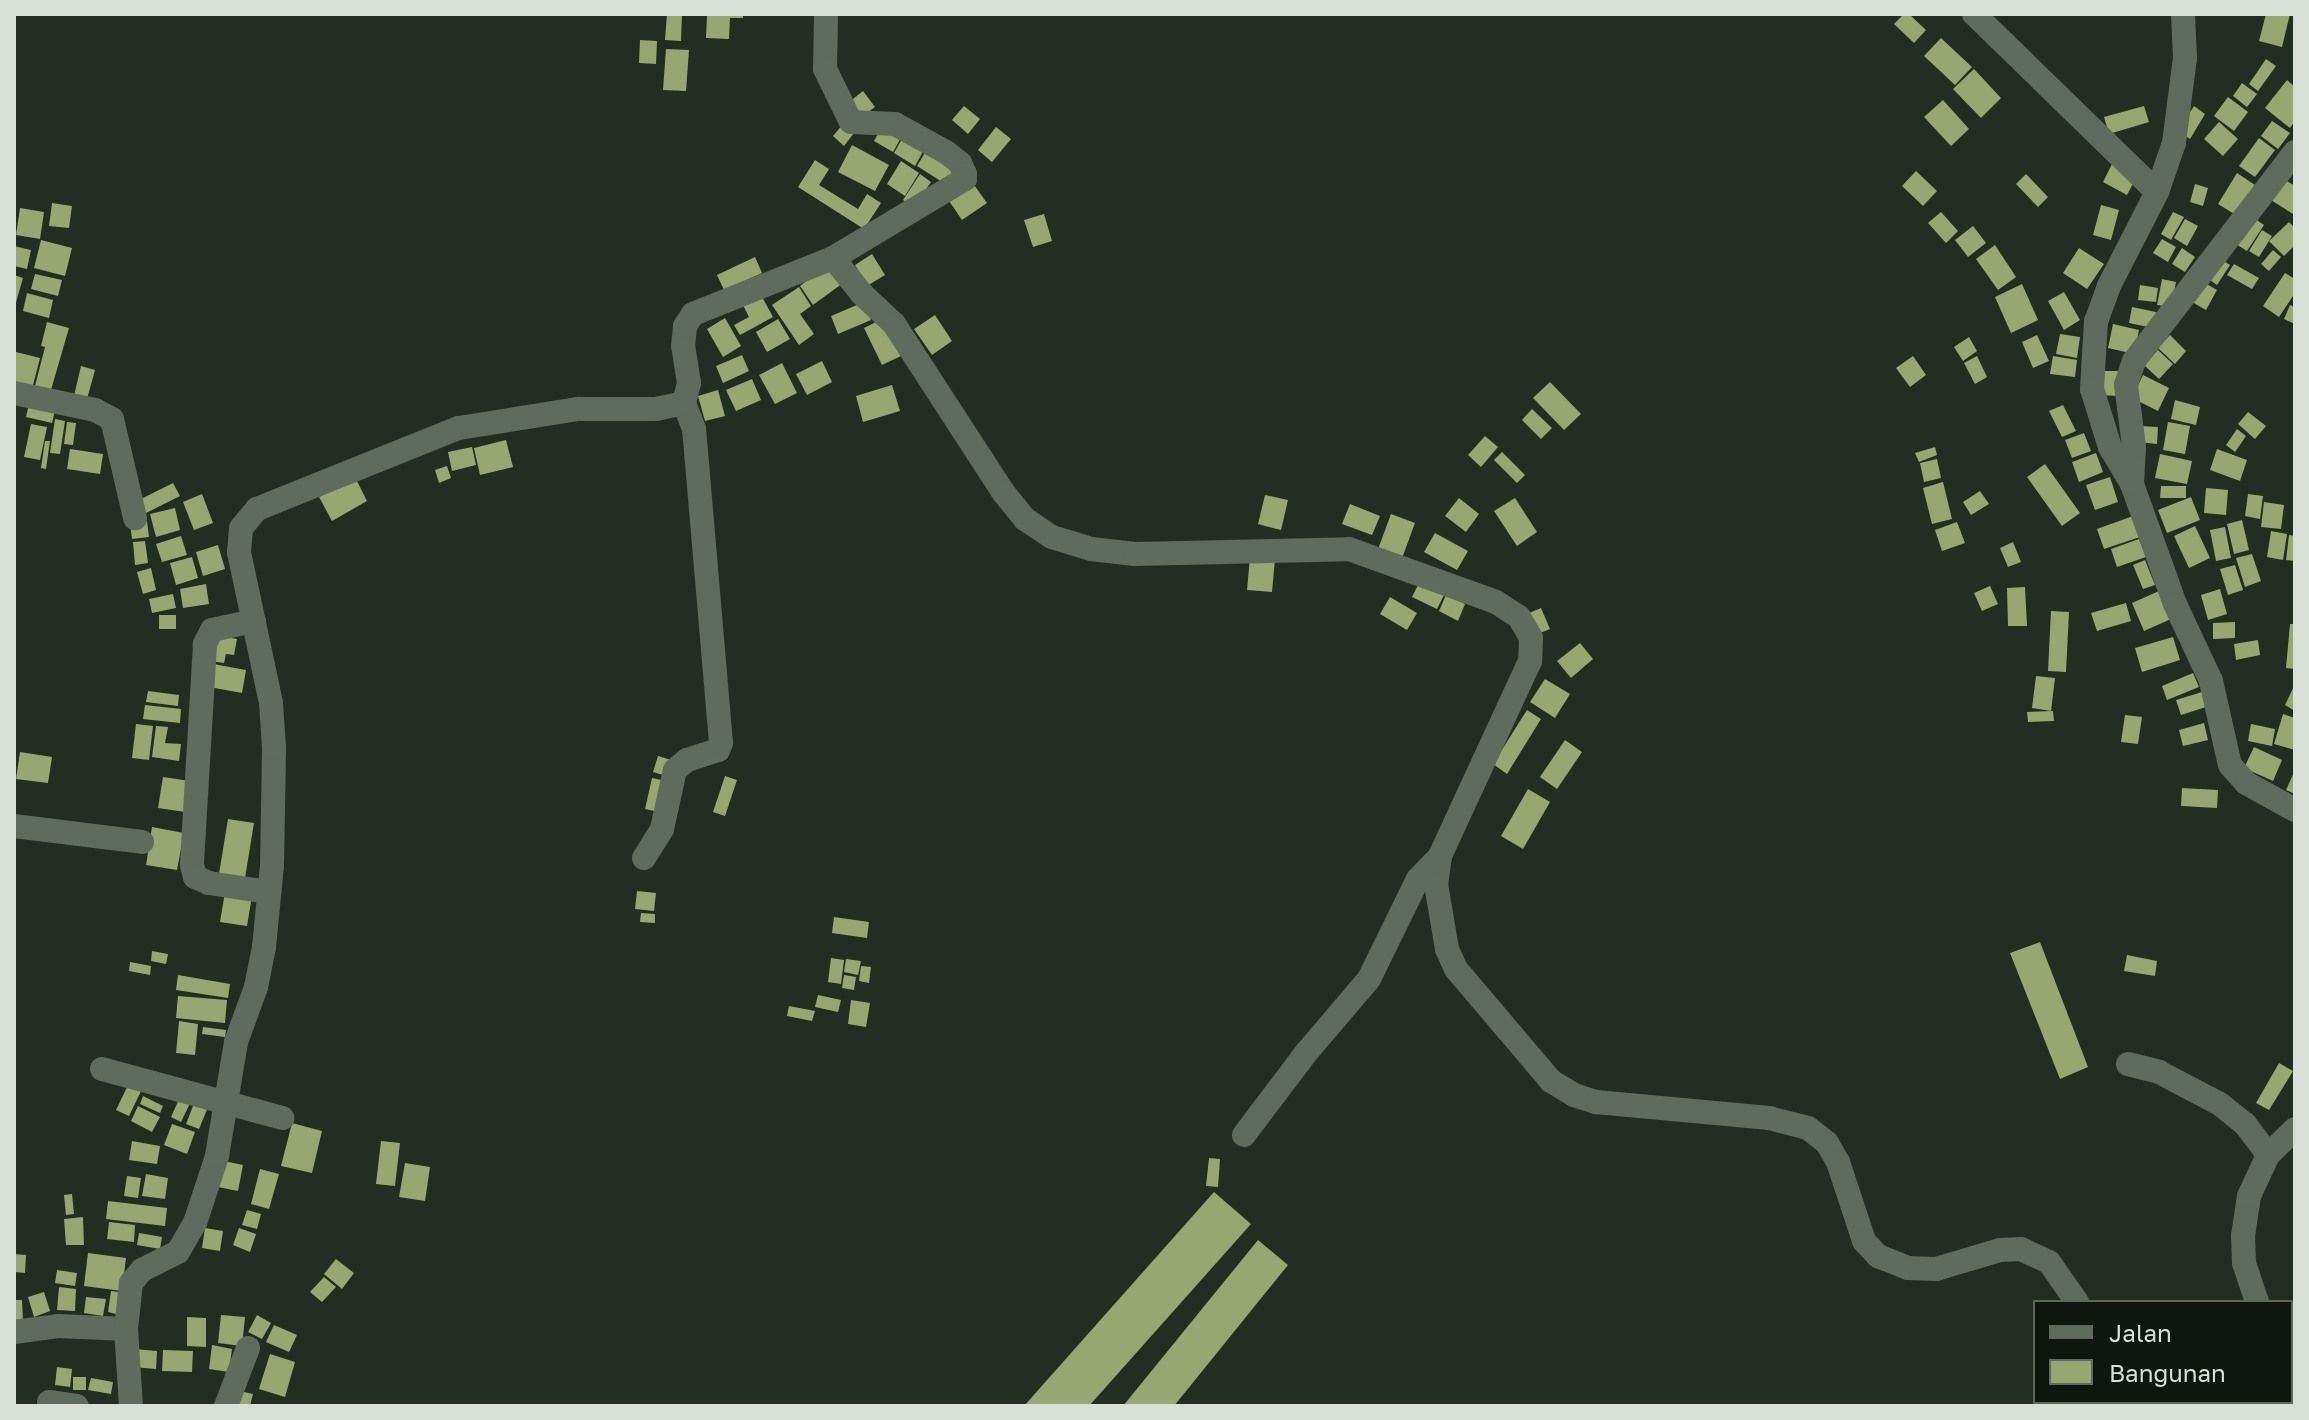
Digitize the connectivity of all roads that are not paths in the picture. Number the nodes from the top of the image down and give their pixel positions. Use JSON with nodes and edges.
{"nodes":[{"id":1,"x":826,"y":14,"type":"edge"},
{"id":2,"x":1974,"y":14,"type":"edge"},
{"id":3,"x":2183,"y":14,"type":"edge"},
{"id":4,"x":2295,"y":152,"type":"edge"},
{"id":5,"x":2157,"y":192,"type":"junction"},
{"id":6,"x":833,"y":258,"type":"junction"},
{"id":7,"x":14,"y":393,"type":"edge"},
{"id":8,"x":684,"y":403,"type":"junction"},
{"id":9,"x":2132,"y":484,"type":"junction"},
{"id":10,"x":135,"y":518,"type":"dead end"},
{"id":11,"x":254,"y":621,"type":"junction"},
{"id":12,"x":2295,"y":810,"type":"edge"},
{"id":13,"x":14,"y":826,"type":"edge"},
{"id":14,"x":142,"y":842,"type":"dead end"},
{"id":15,"x":1440,"y":856,"type":"junction"},
{"id":16,"x":644,"y":858,"type":"dead end"},
{"id":17,"x":269,"y":892,"type":"junction"},
{"id":18,"x":2128,"y":1064,"type":"dead end"},
{"id":19,"x":102,"y":1069,"type":"dead end"},
{"id":20,"x":228,"y":1102,"type":"junction"},
{"id":21,"x":282,"y":1118,"type":"dead end"},
{"id":22,"x":2295,"y":1129,"type":"edge"},
{"id":23,"x":1244,"y":1135,"type":"dead end"},
{"id":24,"x":2268,"y":1155,"type":"junction"},
{"id":25,"x":2076,"y":1300,"type":"edge"},
{"id":26,"x":2256,"y":1300,"type":"edge"},
{"id":27,"x":126,"y":1329,"type":"junction"},
{"id":28,"x":14,"y":1332,"type":"edge"},
{"id":29,"x":248,"y":1348,"type":"dead end"},
{"id":30,"x":49,"y":1402,"type":"dead end"},
{"id":31,"x":77,"y":1406,"type":"edge"},
{"id":32,"x":131,"y":1406,"type":"edge"},
{"id":33,"x":226,"y":1406,"type":"edge"}],
"edges":[{"from":1,"to":6,"type":"street"},
{"from":2,"to":5,"type":"street"},
{"from":3,"to":5,"type":"street"},
{"from":4,"to":9,"type":"street"},
{"from":5,"to":9,"type":"street"},
{"from":6,"to":8,"type":"street"},
{"from":6,"to":15,"type":"street"},
{"from":7,"to":10,"type":"street"},
{"from":8,"to":11,"type":"street"},
{"from":8,"to":16,"type":"street"},
{"from":9,"to":12,"type":"street"},
{"from":11,"to":17,"type":"street"},
{"from":11,"to":17,"type":"street"},
{"from":13,"to":14,"type":"street"},
{"from":15,"to":23,"type":"street"},
{"from":15,"to":25,"type":"street"},
{"from":17,"to":20,"type":"street"},
{"from":18,"to":24,"type":"street"},
{"from":19,"to":20,"type":"street"},
{"from":20,"to":21,"type":"street"},
{"from":20,"to":27,"type":"street"},
{"from":22,"to":24,"type":"street"},
{"from":24,"to":26,"type":"street"},
{"from":27,"to":28,"type":"street"},
{"from":27,"to":32,"type":"street"},
{"from":29,"to":33,"type":"street"},
{"from":30,"to":31,"type":"street"}]}
